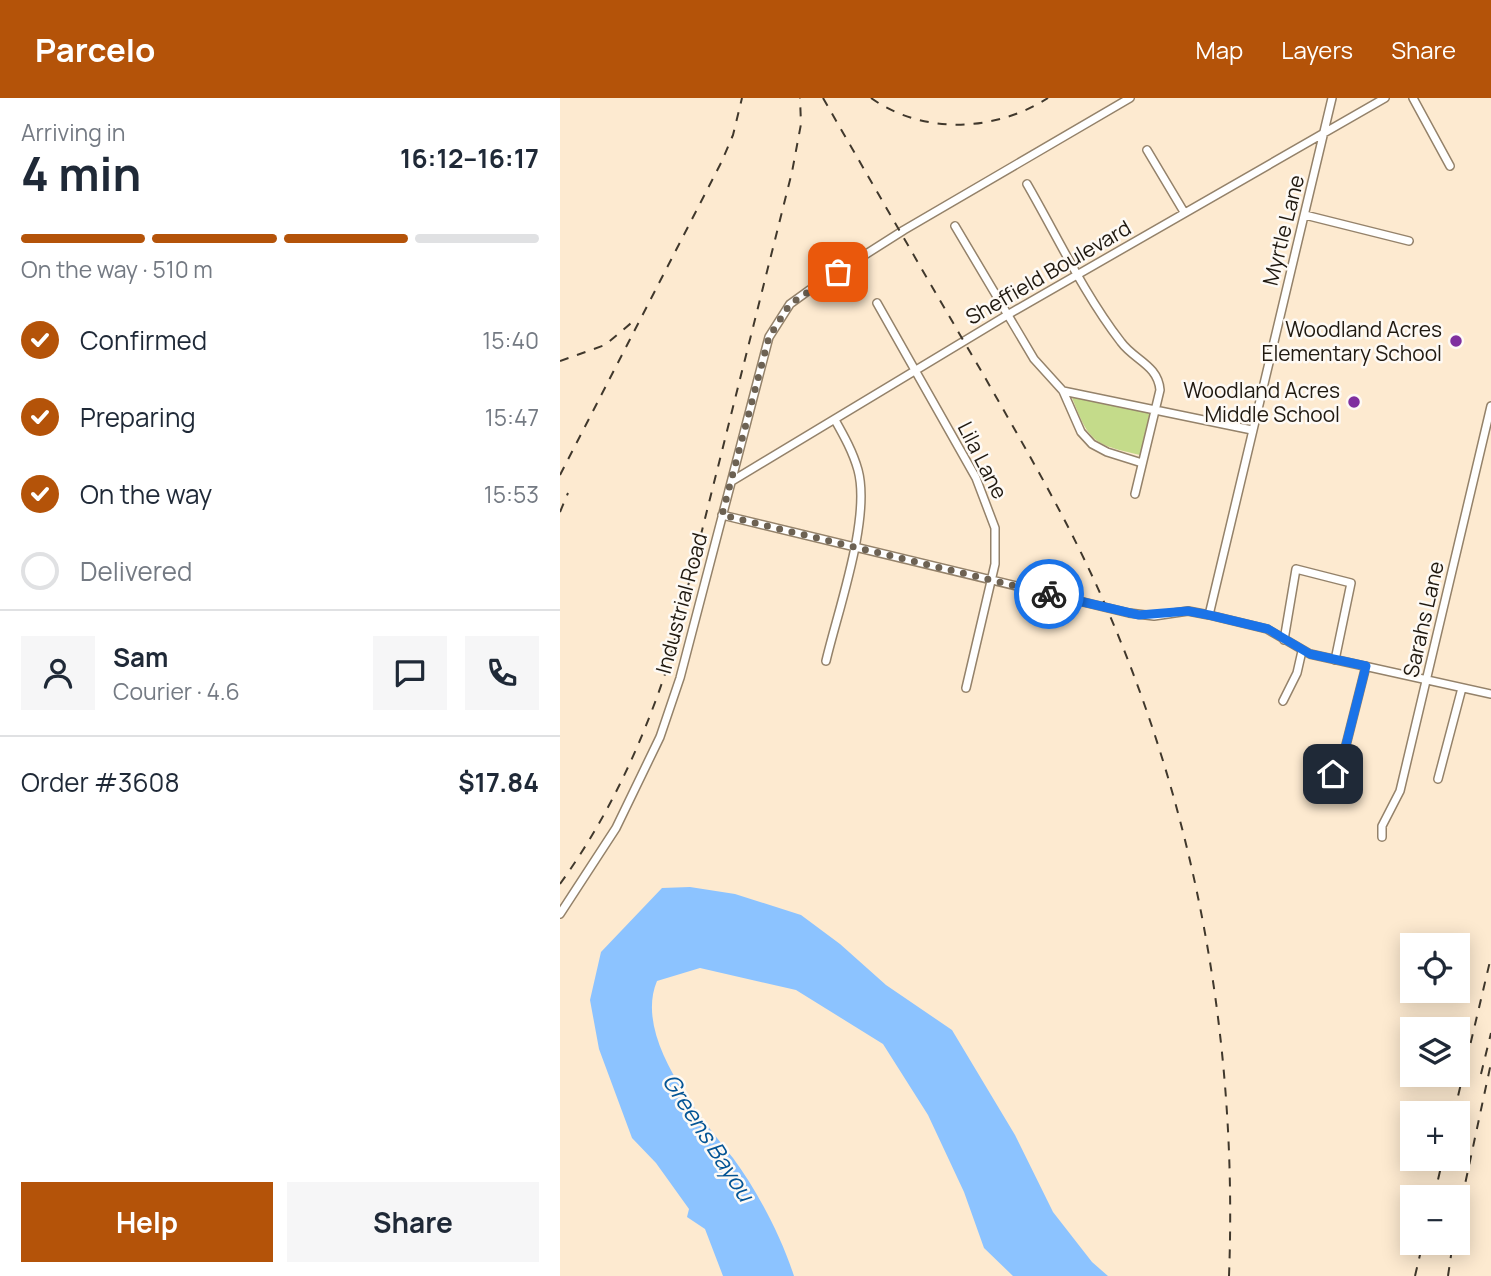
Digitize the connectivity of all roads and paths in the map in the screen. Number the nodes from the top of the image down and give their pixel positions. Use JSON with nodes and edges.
{"nodes":[{"id":1,"x":1130,"y":98,"type":"edge"},
{"id":2,"x":1332,"y":98,"type":"edge"},
{"id":3,"x":1385,"y":98,"type":"edge"},
{"id":4,"x":1413,"y":98,"type":"edge"},
{"id":5,"x":1324,"y":132,"type":"junction"},
{"id":6,"x":1147,"y":149,"type":"dead end"},
{"id":7,"x":1450,"y":166,"type":"dead end"},
{"id":8,"x":1027,"y":184,"type":"dead end"},
{"id":9,"x":1184,"y":212,"type":"junction"},
{"id":10,"x":1305,"y":215,"type":"junction"},
{"id":11,"x":955,"y":226,"type":"dead end"},
{"id":12,"x":1409,"y":241,"type":"dead end"},
{"id":13,"x":1080,"y":275,"type":"junction"},
{"id":14,"x":877,"y":303,"type":"dead end"},
{"id":15,"x":1009,"y":314,"type":"junction"},
{"id":16,"x":915,"y":370,"type":"junction"},
{"id":17,"x":1063,"y":391,"type":"junction"},
{"id":18,"x":1491,"y":406,"type":"edge"},
{"id":19,"x":1155,"y":410,"type":"junction"},
{"id":20,"x":835,"y":420,"type":"junction"},
{"id":21,"x":1252,"y":430,"type":"junction"},
{"id":22,"x":1142,"y":463,"type":"junction"},
{"id":23,"x":732,"y":481,"type":"junction"},
{"id":24,"x":1135,"y":494,"type":"dead end"},
{"id":25,"x":722,"y":515,"type":"junction"},
{"id":26,"x":853,"y":547,"type":"junction"},
{"id":27,"x":992,"y":580,"type":"junction"},
{"id":28,"x":1209,"y":615,"type":"junction"},
{"id":29,"x":1284,"y":640,"type":"junction"},
{"id":30,"x":1302,"y":651,"type":"junction"},
{"id":31,"x":1335,"y":660,"type":"junction"},
{"id":32,"x":825,"y":661,"type":"dead end"},
{"id":33,"x":1366,"y":666,"type":"junction"},
{"id":34,"x":1427,"y":680,"type":"junction"},
{"id":35,"x":966,"y":688,"type":"dead end"},
{"id":36,"x":1462,"y":688,"type":"junction"},
{"id":37,"x":1491,"y":694,"type":"edge"},
{"id":38,"x":1283,"y":701,"type":"dead end"},
{"id":39,"x":1333,"y":774,"type":"dead end"},
{"id":40,"x":1438,"y":779,"type":"dead end"},
{"id":41,"x":1382,"y":837,"type":"dead end"},
{"id":42,"x":560,"y":914,"type":"edge"}],
"edges":[{"from":1,"to":23,"type":"street","name":"Industrial Road"},
{"from":2,"to":5,"type":"street","name":"Myrtle Lane"},
{"from":3,"to":5,"type":"street","name":"Sheffield Boulevard"},
{"from":4,"to":7,"type":"street"},
{"from":5,"to":9,"type":"street","name":"Sheffield Boulevard"},
{"from":5,"to":10,"type":"street","name":"Myrtle Lane"},
{"from":6,"to":9,"type":"street"},
{"from":8,"to":13,"type":"street"},
{"from":9,"to":13,"type":"street","name":"Sheffield Boulevard"},
{"from":10,"to":12,"type":"street"},
{"from":10,"to":21,"type":"street","name":"Myrtle Lane"},
{"from":11,"to":15,"type":"street"},
{"from":13,"to":15,"type":"street","name":"Sheffield Boulevard"},
{"from":13,"to":19,"type":"street"},
{"from":14,"to":16,"type":"street","name":"Lila Lane"},
{"from":15,"to":16,"type":"street","name":"Sheffield Boulevard"},
{"from":15,"to":17,"type":"street"},
{"from":16,"to":20,"type":"street","name":"Sheffield Boulevard"},
{"from":16,"to":27,"type":"street","name":"Lila Lane"},
{"from":17,"to":19,"type":"street"},
{"from":17,"to":22,"type":"street"},
{"from":18,"to":34,"type":"street","name":"Sarahs Lane"},
{"from":19,"to":21,"type":"street"},
{"from":19,"to":22,"type":"street"},
{"from":20,"to":23,"type":"street","name":"Sheffield Boulevard"},
{"from":20,"to":26,"type":"street"},
{"from":21,"to":28,"type":"street","name":"Myrtle Lane"},
{"from":22,"to":24,"type":"street"},
{"from":23,"to":25,"type":"street","name":"Industrial Road"},
{"from":25,"to":26,"type":"street"},
{"from":25,"to":42,"type":"street","name":"Industrial Road"},
{"from":26,"to":27,"type":"street"},
{"from":26,"to":32,"type":"street"},
{"from":27,"to":28,"type":"street"},
{"from":27,"to":35,"type":"street","name":"Lila Lane"},
{"from":28,"to":29,"type":"street"},
{"from":29,"to":30,"type":"street"},
{"from":29,"to":31,"type":"street"},
{"from":30,"to":31,"type":"street"},
{"from":30,"to":38,"type":"street"},
{"from":31,"to":33,"type":"street"},
{"from":33,"to":34,"type":"street"},
{"from":33,"to":39,"type":"street"},
{"from":34,"to":36,"type":"street"},
{"from":34,"to":41,"type":"street","name":"Sarahs Lane"},
{"from":36,"to":37,"type":"street"},
{"from":36,"to":40,"type":"street"}]}
